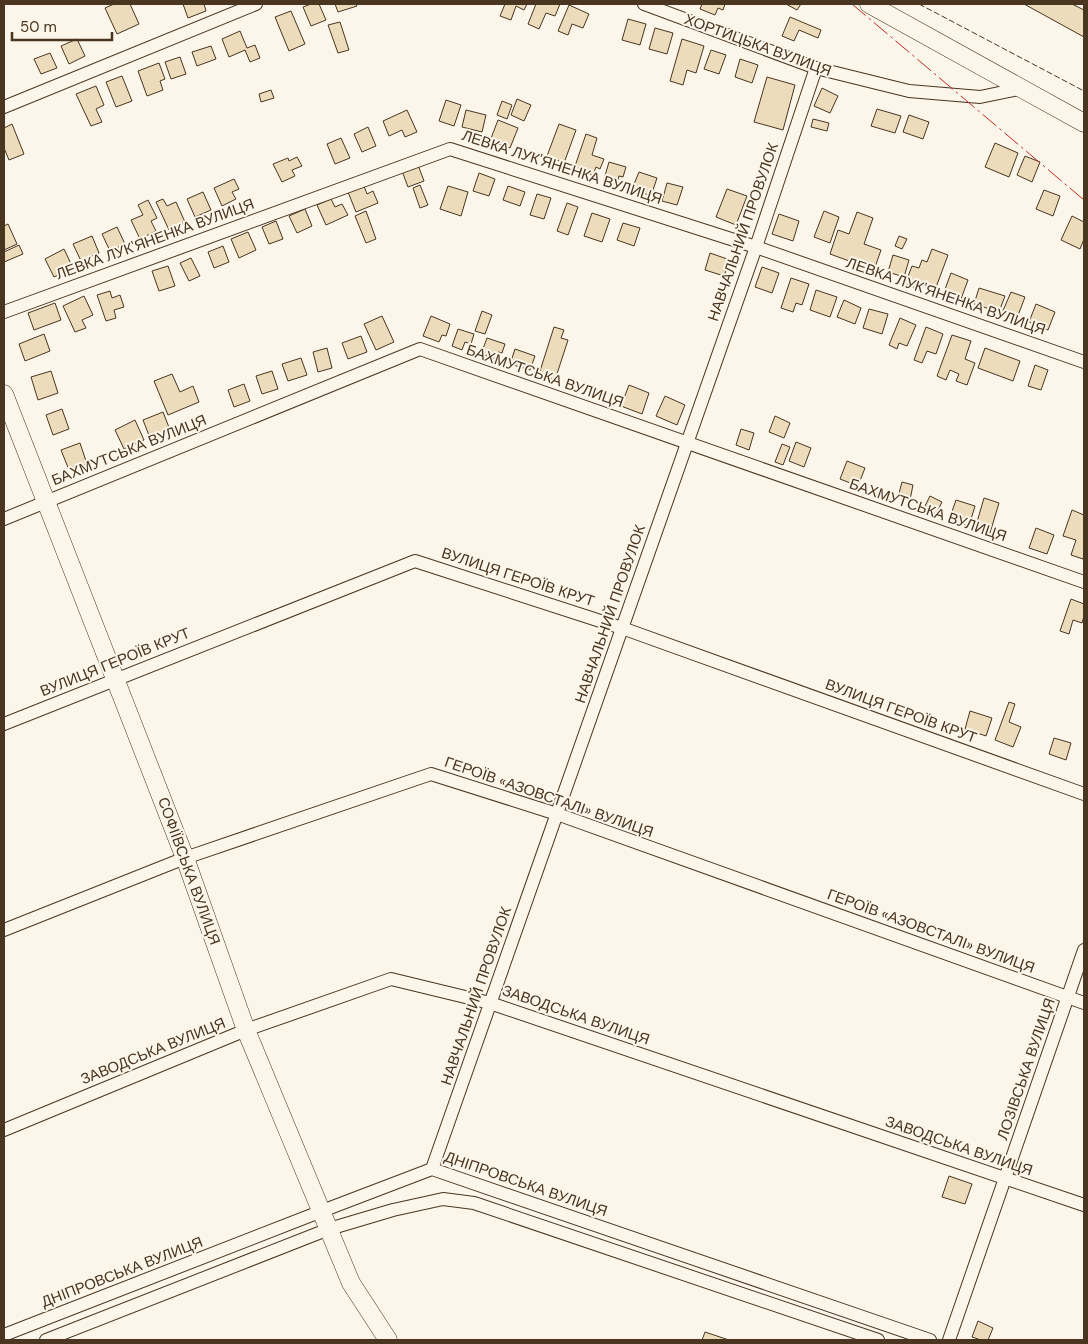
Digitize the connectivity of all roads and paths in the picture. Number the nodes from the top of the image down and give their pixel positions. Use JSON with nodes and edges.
{"nodes":[{"id":1,"x":256,"y":4,"type":"edge"},
{"id":2,"x":644,"y":4,"type":"edge"},
{"id":3,"x":869,"y":4,"type":"edge"},
{"id":4,"x":816,"y":68,"type":"junction"},
{"id":5,"x":1023,"y":88,"type":"junction"},
{"id":6,"x":4,"y":106,"type":"edge"},
{"id":7,"x":1084,"y":123,"type":"edge"},
{"id":8,"x":756,"y":247,"type":"junction"},
{"id":9,"x":4,"y":312,"type":"edge"},
{"id":10,"x":1084,"y":362,"type":"edge"},
{"id":11,"x":4,"y":394,"type":"edge"},
{"id":12,"x":687,"y":443,"type":"junction"},
{"id":13,"x":46,"y":502,"type":"junction"},
{"id":14,"x":4,"y":519,"type":"edge"},
{"id":15,"x":1084,"y":582,"type":"edge"},
{"id":16,"x":622,"y":628,"type":"junction"},
{"id":17,"x":116,"y":680,"type":"junction"},
{"id":18,"x":4,"y":724,"type":"edge"},
{"id":19,"x":1084,"y":794,"type":"edge"},
{"id":20,"x":557,"y":814,"type":"junction"},
{"id":21,"x":185,"y":858,"type":"junction"},
{"id":22,"x":4,"y":930,"type":"edge"},
{"id":23,"x":1084,"y":950,"type":"edge"},
{"id":24,"x":1068,"y":997,"type":"junction"},
{"id":25,"x":1084,"y":1002,"type":"edge"},
{"id":26,"x":490,"y":1003,"type":"junction"},
{"id":27,"x":246,"y":1030,"type":"junction"},
{"id":28,"x":4,"y":1130,"type":"edge"},
{"id":29,"x":432,"y":1169,"type":"junction"},
{"id":30,"x":1005,"y":1179,"type":"junction"},
{"id":31,"x":1084,"y":1205,"type":"edge"},
{"id":32,"x":322,"y":1211,"type":"junction"},
{"id":33,"x":329,"y":1229,"type":"junction"},
{"id":34,"x":4,"y":1335,"type":"edge"},
{"id":35,"x":46,"y":1340,"type":"edge"},
{"id":36,"x":388,"y":1340,"type":"edge"},
{"id":37,"x":878,"y":1340,"type":"edge"},
{"id":38,"x":930,"y":1340,"type":"edge"},
{"id":39,"x":949,"y":1340,"type":"edge"}],
"edges":[{"from":1,"to":6,"type":"street"},
{"from":2,"to":4,"type":"street","name":"ХОРТИЦЬКА ВУЛИЦЯ"},
{"from":3,"to":5,"type":"street"},
{"from":4,"to":5,"type":"street","name":"ХОРТИЦЬКА ВУЛИЦЯ"},
{"from":4,"to":8,"type":"street","name":"НАВЧАЛЬНИЙ ПРОВУЛОК"},
{"from":5,"to":7,"type":"street"},
{"from":8,"to":9,"type":"street","name":"ЛЕВКА ЛУК'ЯНЕНКА ВУЛИЦЯ"},
{"from":8,"to":10,"type":"street","name":"ЛЕВКА ЛУК'ЯНЕНКА ВУЛИЦЯ"},
{"from":8,"to":12,"type":"street","name":"НАВЧАЛЬНИЙ ПРОВУЛОК"},
{"from":11,"to":13,"type":"street","name":"СОФІЇВСЬКА ВУЛИЦЯ"},
{"from":12,"to":13,"type":"street","name":"БАХМУТСЬКА ВУЛИЦЯ"},
{"from":12,"to":15,"type":"street","name":"БАХМУТСЬКА ВУЛИЦЯ"},
{"from":12,"to":16,"type":"street","name":"НАВЧАЛЬНИЙ ПРОВУЛОК"},
{"from":13,"to":14,"type":"street","name":"БАХМУТСЬКА ВУЛИЦЯ"},
{"from":13,"to":17,"type":"street","name":"СОФІЇВСЬКА ВУЛИЦЯ"},
{"from":16,"to":17,"type":"street","name":"ВУЛИЦЯ ГЕРОЇВ КРУТ"},
{"from":16,"to":19,"type":"street","name":"ВУЛИЦЯ ГЕРОЇВ КРУТ"},
{"from":16,"to":20,"type":"street","name":"НАВЧАЛЬНИЙ ПРОВУЛОК"},
{"from":17,"to":18,"type":"street","name":"ВУЛИЦЯ ГЕРОЇВ КРУТ"},
{"from":17,"to":21,"type":"street","name":"СОФІЇВСЬКА ВУЛИЦЯ"},
{"from":20,"to":21,"type":"street","name":"ГЕРОЇВ «АЗОВСТАЛІ» ВУЛИЦЯ"},
{"from":20,"to":24,"type":"street","name":"ГЕРОЇВ «АЗОВСТАЛІ» ВУЛИЦЯ"},
{"from":20,"to":26,"type":"street","name":"НАВЧАЛЬНИЙ ПРОВУЛОК"},
{"from":21,"to":22,"type":"street","name":"ГЕРОЇВ «АЗОВСТАЛІ» ВУЛИЦЯ"},
{"from":21,"to":27,"type":"street","name":"СОФІЇВСЬКА ВУЛИЦЯ"},
{"from":23,"to":24,"type":"street","name":"ЛОЗІВСЬКА ВУЛИЦЯ"},
{"from":24,"to":25,"type":"street","name":"ГЕРОЇВ «АЗОВСТАЛІ» ВУЛИЦЯ"},
{"from":24,"to":30,"type":"street","name":"ЛОЗІВСЬКА ВУЛИЦЯ"},
{"from":26,"to":27,"type":"street","name":"ЗАВОДСЬКА ВУЛИЦЯ"},
{"from":26,"to":29,"type":"street","name":"НАВЧАЛЬНИЙ ПРОВУЛОК"},
{"from":26,"to":30,"type":"street","name":"ЗАВОДСЬКА ВУЛИЦЯ"},
{"from":27,"to":28,"type":"street","name":"ЗАВОДСЬКА ВУЛИЦЯ"},
{"from":27,"to":32,"type":"street","name":"СОФІЇВСЬКА ВУЛИЦЯ"},
{"from":29,"to":32,"type":"street","name":"ДНІПРОВСЬКА ВУЛИЦЯ"},
{"from":29,"to":38,"type":"street","name":"ДНІПРОВСЬКА ВУЛИЦЯ"},
{"from":30,"to":31,"type":"street","name":"ЗАВОДСЬКА ВУЛИЦЯ"},
{"from":30,"to":39,"type":"street","name":"ЛОЗІВСЬКА ВУЛИЦЯ"},
{"from":32,"to":33,"type":"street","name":"СОФІЇВСЬКА ВУЛИЦЯ"},
{"from":32,"to":34,"type":"street","name":"ДНІПРОВСЬКА ВУЛИЦЯ"},
{"from":33,"to":35,"type":"street"},
{"from":33,"to":36,"type":"street","name":"СОФІЇВСЬКА ВУЛИЦЯ"},
{"from":33,"to":37,"type":"street"}]}
